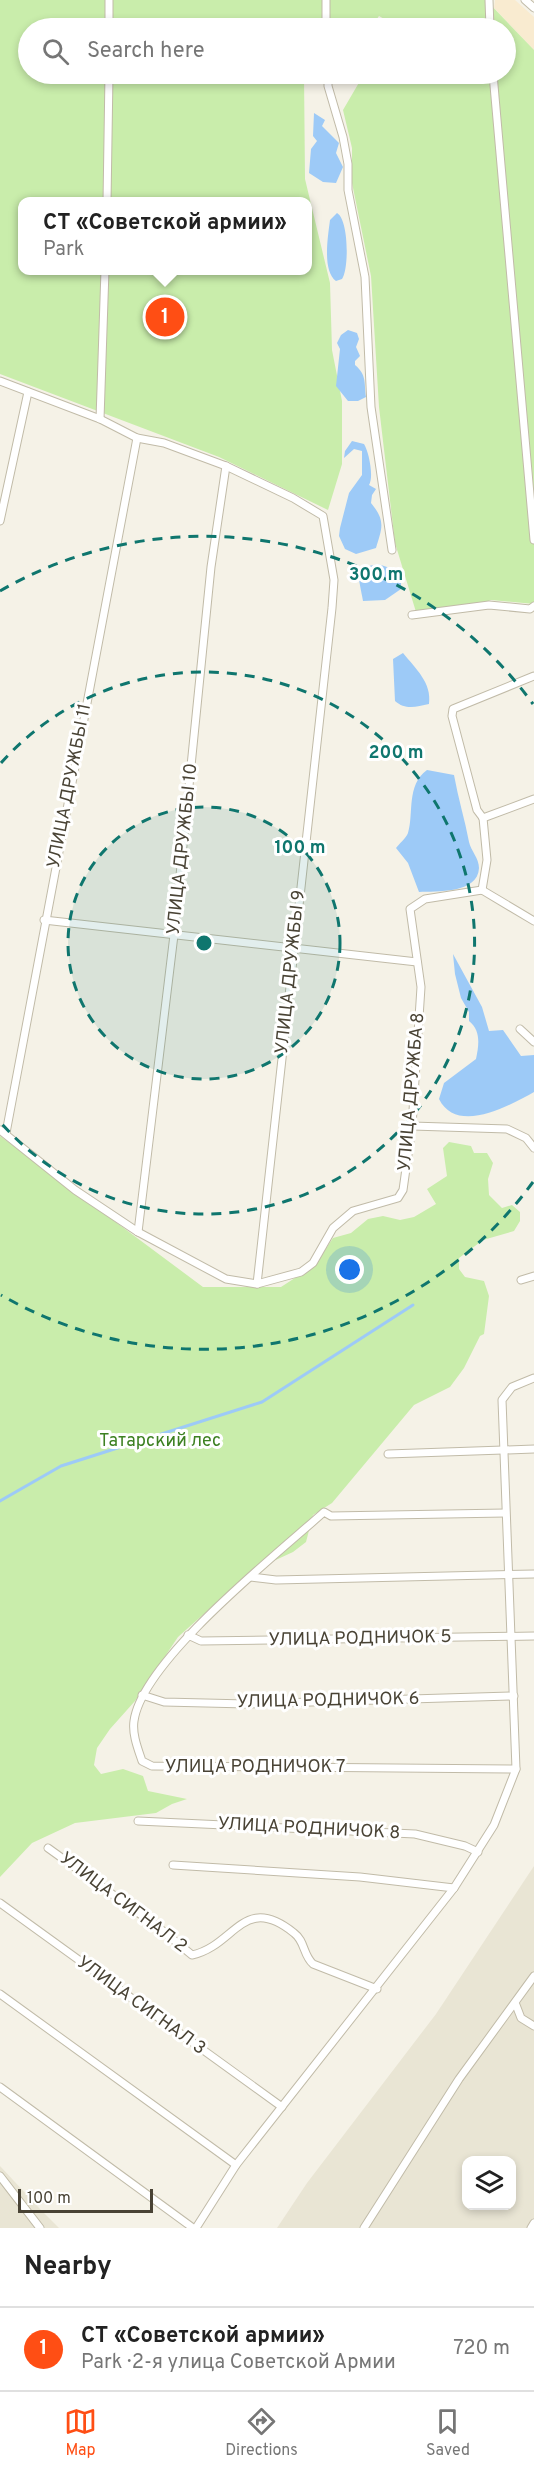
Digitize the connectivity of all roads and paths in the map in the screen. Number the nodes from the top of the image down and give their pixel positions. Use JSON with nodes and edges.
{"nodes":[{"id":1,"x":109,"y":0,"type":"edge"},
{"id":2,"x":326,"y":0,"type":"edge"},
{"id":3,"x":489,"y":0,"type":"edge"},
{"id":4,"x":525,"y":0,"type":"edge"},
{"id":5,"x":534,"y":8,"type":"edge"},
{"id":6,"x":109,"y":18,"type":"edge"},
{"id":7,"x":327,"y":18,"type":"edge"},
{"id":8,"x":490,"y":18,"type":"edge"},
{"id":9,"x":109,"y":84,"type":"edge"},
{"id":10,"x":328,"y":84,"type":"edge"},
{"id":11,"x":494,"y":84,"type":"edge"},
{"id":12,"x":107,"y":197,"type":"edge"},
{"id":13,"x":105,"y":275,"type":"edge"},
{"id":14,"x":0,"y":381,"type":"edge"},
{"id":15,"x":28,"y":393,"type":"junction"},
{"id":16,"x":100,"y":419,"type":"junction"},
{"id":17,"x":137,"y":438,"type":"junction"},
{"id":18,"x":226,"y":466,"type":"junction"},
{"id":19,"x":0,"y":521,"type":"edge"},
{"id":20,"x":534,"y":540,"type":"edge"},
{"id":21,"x":392,"y":550,"type":"dead end"},
{"id":22,"x":534,"y":606,"type":"edge"},
{"id":23,"x":412,"y":615,"type":"dead end"},
{"id":24,"x":534,"y":676,"type":"edge"},
{"id":25,"x":534,"y":799,"type":"edge"},
{"id":26,"x":483,"y":818,"type":"junction"},
{"id":27,"x":482,"y":890,"type":"junction"},
{"id":28,"x":44,"y":920,"type":"junction"},
{"id":29,"x":534,"y":921,"type":"edge"},
{"id":30,"x":174,"y":935,"type":"junction"},
{"id":31,"x":294,"y":949,"type":"junction"},
{"id":32,"x":417,"y":962,"type":"junction"},
{"id":33,"x":520,"y":1029,"type":"dead end"},
{"id":34,"x":534,"y":1042,"type":"edge"},
{"id":35,"x":412,"y":1126,"type":"junction"},
{"id":36,"x":3,"y":1132,"type":"edge"},
{"id":37,"x":534,"y":1148,"type":"edge"},
{"id":38,"x":138,"y":1232,"type":"junction"},
{"id":39,"x":534,"y":1276,"type":"edge"},
{"id":40,"x":521,"y":1280,"type":"dead end"},
{"id":41,"x":256,"y":1284,"type":"junction"},
{"id":42,"x":534,"y":1378,"type":"edge"},
{"id":43,"x":534,"y":1449,"type":"edge"},
{"id":44,"x":503,"y":1450,"type":"junction"},
{"id":45,"x":388,"y":1454,"type":"dead end"},
{"id":46,"x":505,"y":1513,"type":"junction"},
{"id":47,"x":508,"y":1574,"type":"junction"},
{"id":48,"x":534,"y":1574,"type":"edge"},
{"id":49,"x":251,"y":1577,"type":"junction"},
{"id":50,"x":188,"y":1635,"type":"junction"},
{"id":51,"x":511,"y":1636,"type":"junction"},
{"id":52,"x":534,"y":1636,"type":"edge"},
{"id":53,"x":142,"y":1695,"type":"junction"},
{"id":54,"x":514,"y":1696,"type":"junction"},
{"id":55,"x":516,"y":1769,"type":"junction"},
{"id":56,"x":138,"y":1821,"type":"dead end"},
{"id":57,"x":48,"y":1848,"type":"dead end"},
{"id":58,"x":478,"y":1852,"type":"junction"},
{"id":59,"x":173,"y":1865,"type":"dead end"},
{"id":60,"x":454,"y":1888,"type":"junction"},
{"id":61,"x":0,"y":1903,"type":"edge"},
{"id":62,"x":534,"y":1976,"type":"edge"},
{"id":63,"x":377,"y":1989,"type":"junction"},
{"id":64,"x":0,"y":1994,"type":"edge"},
{"id":65,"x":516,"y":2005,"type":"junction"},
{"id":66,"x":534,"y":2026,"type":"edge"},
{"id":67,"x":0,"y":2086,"type":"edge"},
{"id":68,"x":282,"y":2107,"type":"junction"},
{"id":69,"x":236,"y":2165,"type":"junction"},
{"id":70,"x":0,"y":2176,"type":"edge"},
{"id":71,"x":534,"y":2223,"type":"edge"},
{"id":72,"x":40,"y":2228,"type":"edge"},
{"id":73,"x":195,"y":2228,"type":"edge"},
{"id":74,"x":364,"y":2228,"type":"edge"},
{"id":75,"x":531,"y":2228,"type":"edge"}],
"edges":[{"from":1,"to":6,"type":"street"},
{"from":2,"to":7,"type":"street"},
{"from":3,"to":8,"type":"street"},
{"from":4,"to":5,"type":"street"},
{"from":9,"to":12,"type":"street"},
{"from":10,"to":21,"type":"street"},
{"from":11,"to":20,"type":"street"},
{"from":13,"to":16,"type":"street"},
{"from":14,"to":15,"type":"street"},
{"from":15,"to":16,"type":"street"},
{"from":15,"to":19,"type":"street"},
{"from":16,"to":17,"type":"street"},
{"from":17,"to":18,"type":"street"},
{"from":17,"to":28,"type":"street","name":"УЛИЦА ДРУЖБЫ 11"},
{"from":18,"to":30,"type":"street","name":"УЛИЦА ДРУЖБЫ 10"},
{"from":18,"to":31,"type":"street","name":"УЛИЦА ДРУЖБЫ 9"},
{"from":22,"to":23,"type":"street"},
{"from":24,"to":26,"type":"street"},
{"from":25,"to":26,"type":"street"},
{"from":26,"to":27,"type":"street"},
{"from":27,"to":29,"type":"street"},
{"from":27,"to":32,"type":"street","name":"УЛИЦА ДРУЖБА 8"},
{"from":28,"to":30,"type":"street"},
{"from":28,"to":36,"type":"street","name":"УЛИЦА ДРУЖБЫ 11"},
{"from":30,"to":31,"type":"street"},
{"from":30,"to":38,"type":"street","name":"УЛИЦА ДРУЖБЫ 10"},
{"from":31,"to":32,"type":"street"},
{"from":31,"to":41,"type":"street","name":"УЛИЦА ДРУЖБЫ 9"},
{"from":32,"to":35,"type":"street","name":"УЛИЦА ДРУЖБА 8"},
{"from":33,"to":34,"type":"street"},
{"from":35,"to":37,"type":"street"},
{"from":35,"to":41,"type":"street","name":"УЛИЦА ДРУЖБА 8"},
{"from":36,"to":38,"type":"street","name":"УЛИЦА ДРУЖБА 8"},
{"from":38,"to":41,"type":"street","name":"УЛИЦА ДРУЖБА 8"},
{"from":39,"to":40,"type":"street"},
{"from":42,"to":44,"type":"street"},
{"from":43,"to":44,"type":"street"},
{"from":44,"to":45,"type":"street"},
{"from":44,"to":46,"type":"street"},
{"from":46,"to":47,"type":"street"},
{"from":46,"to":49,"type":"street","name":"УЛИЦА РОДНИЧОК 7"},
{"from":47,"to":48,"type":"street"},
{"from":47,"to":49,"type":"street"},
{"from":47,"to":51,"type":"street"},
{"from":49,"to":50,"type":"street","name":"УЛИЦА РОДНИЧОК 7"},
{"from":50,"to":51,"type":"street","name":"УЛИЦА РОДНИЧОК 5"},
{"from":50,"to":53,"type":"street","name":"УЛИЦА РОДНИЧОК 7"},
{"from":51,"to":52,"type":"street","name":"УЛИЦА РОДНИЧОК 5"},
{"from":51,"to":54,"type":"street"},
{"from":53,"to":54,"type":"street","name":"УЛИЦА РОДНИЧОК 6"},
{"from":53,"to":55,"type":"street","name":"УЛИЦА РОДНИЧОК 7"},
{"from":54,"to":55,"type":"street"},
{"from":55,"to":58,"type":"street"},
{"from":56,"to":58,"type":"street","name":"УЛИЦА РОДНИЧОК 8"},
{"from":57,"to":63,"type":"street","name":"УЛИЦА СИГНАЛ 2"},
{"from":58,"to":60,"type":"street"},
{"from":59,"to":60,"type":"street"},
{"from":60,"to":63,"type":"street"},
{"from":61,"to":68,"type":"street","name":"УЛИЦА СИГНАЛ 3"},
{"from":62,"to":65,"type":"street"},
{"from":63,"to":68,"type":"street"},
{"from":64,"to":69,"type":"street"},
{"from":65,"to":66,"type":"street"},
{"from":65,"to":74,"type":"street"},
{"from":67,"to":73,"type":"street"},
{"from":68,"to":69,"type":"street"},
{"from":69,"to":73,"type":"street"},
{"from":70,"to":72,"type":"street"},
{"from":71,"to":75,"type":"street"}]}
